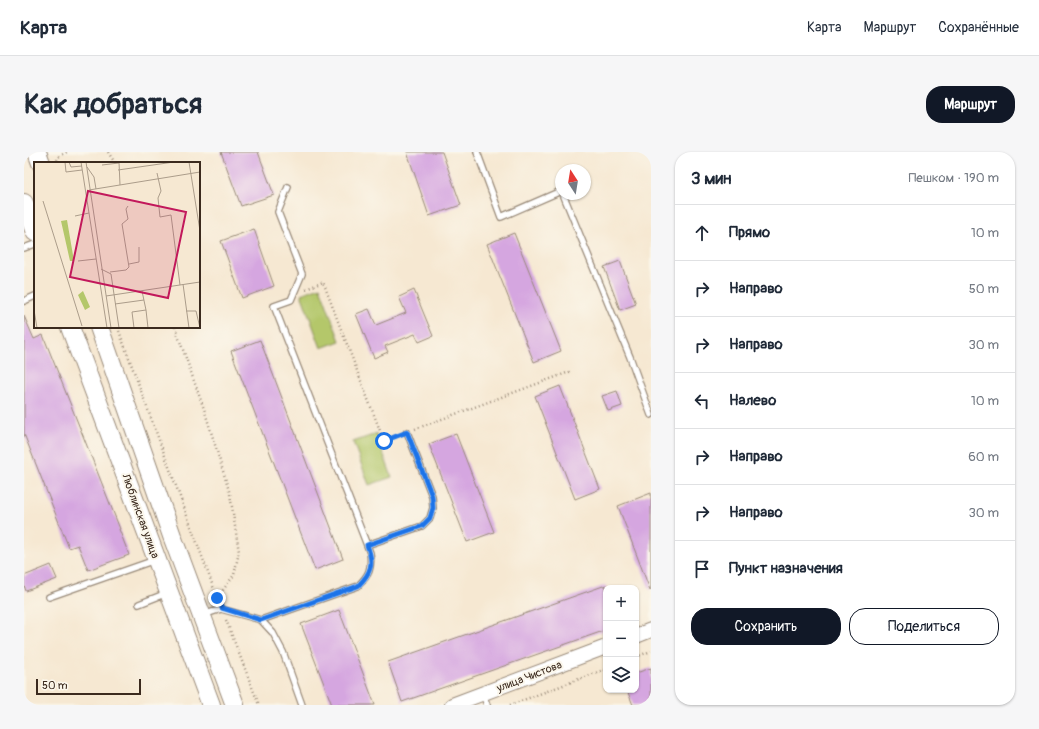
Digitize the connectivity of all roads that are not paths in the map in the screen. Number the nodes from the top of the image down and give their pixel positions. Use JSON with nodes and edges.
{"nodes":[{"id":1,"x":37,"y":152,"type":"edge"},
{"id":2,"x":477,"y":152,"type":"edge"},
{"id":3,"x":41,"y":162,"type":"edge"},
{"id":4,"x":288,"y":187,"type":"dead end"},
{"id":5,"x":555,"y":194,"type":"edge"},
{"id":6,"x":565,"y":200,"type":"edge"},
{"id":7,"x":24,"y":203,"type":"edge"},
{"id":8,"x":34,"y":229,"type":"edge"},
{"id":9,"x":34,"y":244,"type":"edge"},
{"id":10,"x":24,"y":248,"type":"edge"},
{"id":11,"x":34,"y":296,"type":"edge"},
{"id":12,"x":24,"y":301,"type":"edge"},
{"id":13,"x":70,"y":328,"type":"edge"},
{"id":14,"x":99,"y":328,"type":"edge"},
{"id":15,"x":651,"y":415,"type":"edge"},
{"id":16,"x":407,"y":432,"type":"road end"},
{"id":17,"x":367,"y":545,"type":"junction"},
{"id":18,"x":157,"y":559,"type":"junction"},
{"id":19,"x":169,"y":593,"type":"junction"},
{"id":20,"x":49,"y":598,"type":"dead end"},
{"id":21,"x":139,"y":604,"type":"dead end"},
{"id":22,"x":201,"y":616,"type":"junction"},
{"id":23,"x":261,"y":620,"type":"junction"},
{"id":24,"x":651,"y":630,"type":"edge"},
{"id":25,"x":639,"y":635,"type":"edge"},
{"id":26,"x":603,"y":648,"type":"edge"},
{"id":27,"x":485,"y":699,"type":"edge"},
{"id":28,"x":211,"y":705,"type":"edge"},
{"id":29,"x":235,"y":705,"type":"edge"},
{"id":30,"x":302,"y":705,"type":"edge"},
{"id":31,"x":452,"y":705,"type":"edge"}],
"edges":[{"from":1,"to":3,"type":"main road"},
{"from":2,"to":5,"type":"lane"},
{"from":4,"to":17,"type":"lane"},
{"from":6,"to":15,"type":"lane"},
{"from":7,"to":8,"type":"main road"},
{"from":9,"to":10,"type":"lane"},
{"from":11,"to":12,"type":"lane"},
{"from":13,"to":18,"type":"main road","name":"Люблинская улица"},
{"from":14,"to":22,"type":"main road","name":"Люблинская улица"},
{"from":16,"to":17,"type":"lane"},
{"from":17,"to":23,"type":"lane"},
{"from":18,"to":19,"type":"main road","name":"Люблинская улица"},
{"from":18,"to":20,"type":"lane"},
{"from":19,"to":21,"type":"lane"},
{"from":19,"to":28,"type":"main road","name":"Люблинская улица"},
{"from":22,"to":23,"type":"lane"},
{"from":22,"to":29,"type":"main road","name":"Люблинская улица"},
{"from":23,"to":30,"type":"lane"},
{"from":24,"to":25,"type":"street"},
{"from":26,"to":27,"type":"street","name":"улица Чистова"},
{"from":27,"to":31,"type":"street","name":"улица Чистова"}]}
